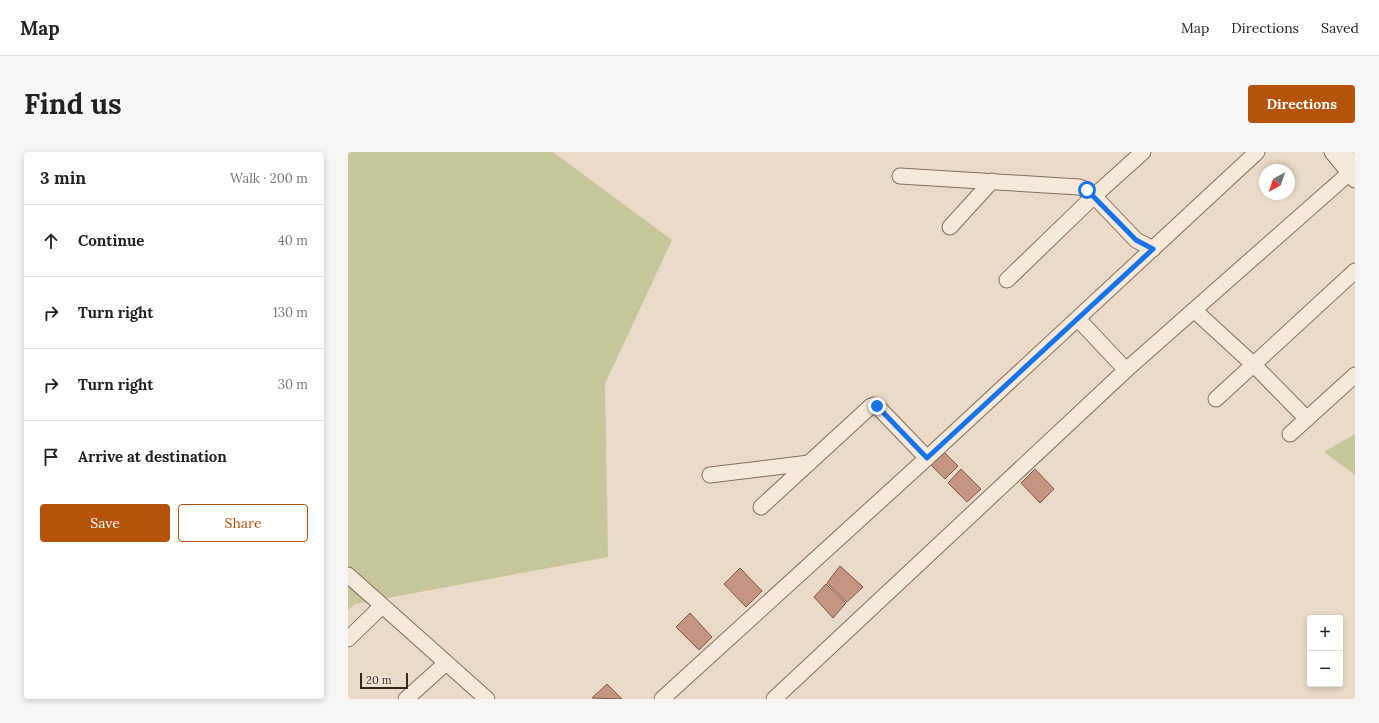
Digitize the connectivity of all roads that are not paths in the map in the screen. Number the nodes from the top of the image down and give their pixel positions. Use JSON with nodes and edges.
{"nodes":[{"id":1,"x":1143,"y":152,"type":"edge"},
{"id":2,"x":1258,"y":152,"type":"edge"},
{"id":3,"x":1332,"y":152,"type":"edge"},
{"id":4,"x":1348,"y":152,"type":"edge"},
{"id":5,"x":1354,"y":170,"type":"edge"},
{"id":6,"x":900,"y":176,"type":"dead end"},
{"id":7,"x":992,"y":181,"type":"junction"},
{"id":8,"x":1094,"y":196,"type":"junction"},
{"id":9,"x":950,"y":227,"type":"dead end"},
{"id":10,"x":1153,"y":249,"type":"junction"},
{"id":11,"x":1355,"y":271,"type":"edge"},
{"id":12,"x":1006,"y":280,"type":"dead end"},
{"id":13,"x":1194,"y":310,"type":"junction"},
{"id":14,"x":1078,"y":319,"type":"junction"},
{"id":15,"x":1254,"y":365,"type":"junction"},
{"id":16,"x":1126,"y":370,"type":"junction"},
{"id":17,"x":1355,"y":375,"type":"edge"},
{"id":18,"x":1216,"y":399,"type":"dead end"},
{"id":19,"x":1307,"y":419,"type":"junction"},
{"id":20,"x":1290,"y":434,"type":"dead end"},
{"id":21,"x":927,"y":458,"type":"junction"},
{"id":22,"x":809,"y":463,"type":"junction"},
{"id":23,"x":710,"y":476,"type":"dead end"},
{"id":24,"x":761,"y":507,"type":"dead end"},
{"id":25,"x":348,"y":575,"type":"edge"},
{"id":26,"x":382,"y":606,"type":"junction"},
{"id":27,"x":348,"y":639,"type":"edge"},
{"id":28,"x":446,"y":663,"type":"junction"},
{"id":29,"x":406,"y":699,"type":"edge"},
{"id":30,"x":486,"y":699,"type":"edge"},
{"id":31,"x":662,"y":699,"type":"edge"},
{"id":32,"x":774,"y":699,"type":"edge"}],
"edges":[{"from":1,"to":8,"type":"street"},
{"from":2,"to":10,"type":"street"},
{"from":3,"to":5,"type":"street"},
{"from":4,"to":5,"type":"street"},
{"from":5,"to":13,"type":"street"},
{"from":6,"to":7,"type":"street"},
{"from":7,"to":8,"type":"street"},
{"from":7,"to":9,"type":"street"},
{"from":8,"to":10,"type":"street"},
{"from":8,"to":12,"type":"street"},
{"from":10,"to":14,"type":"street"},
{"from":11,"to":15,"type":"street"},
{"from":13,"to":15,"type":"street"},
{"from":13,"to":16,"type":"street"},
{"from":14,"to":16,"type":"street"},
{"from":14,"to":21,"type":"street"},
{"from":15,"to":18,"type":"street"},
{"from":15,"to":19,"type":"street"},
{"from":16,"to":32,"type":"street"},
{"from":17,"to":19,"type":"street"},
{"from":19,"to":20,"type":"street"},
{"from":21,"to":22,"type":"street"},
{"from":21,"to":31,"type":"street"},
{"from":22,"to":23,"type":"street"},
{"from":22,"to":24,"type":"street"},
{"from":25,"to":26,"type":"street"},
{"from":26,"to":27,"type":"street"},
{"from":26,"to":28,"type":"street"},
{"from":28,"to":29,"type":"street"},
{"from":28,"to":30,"type":"street"}]}
